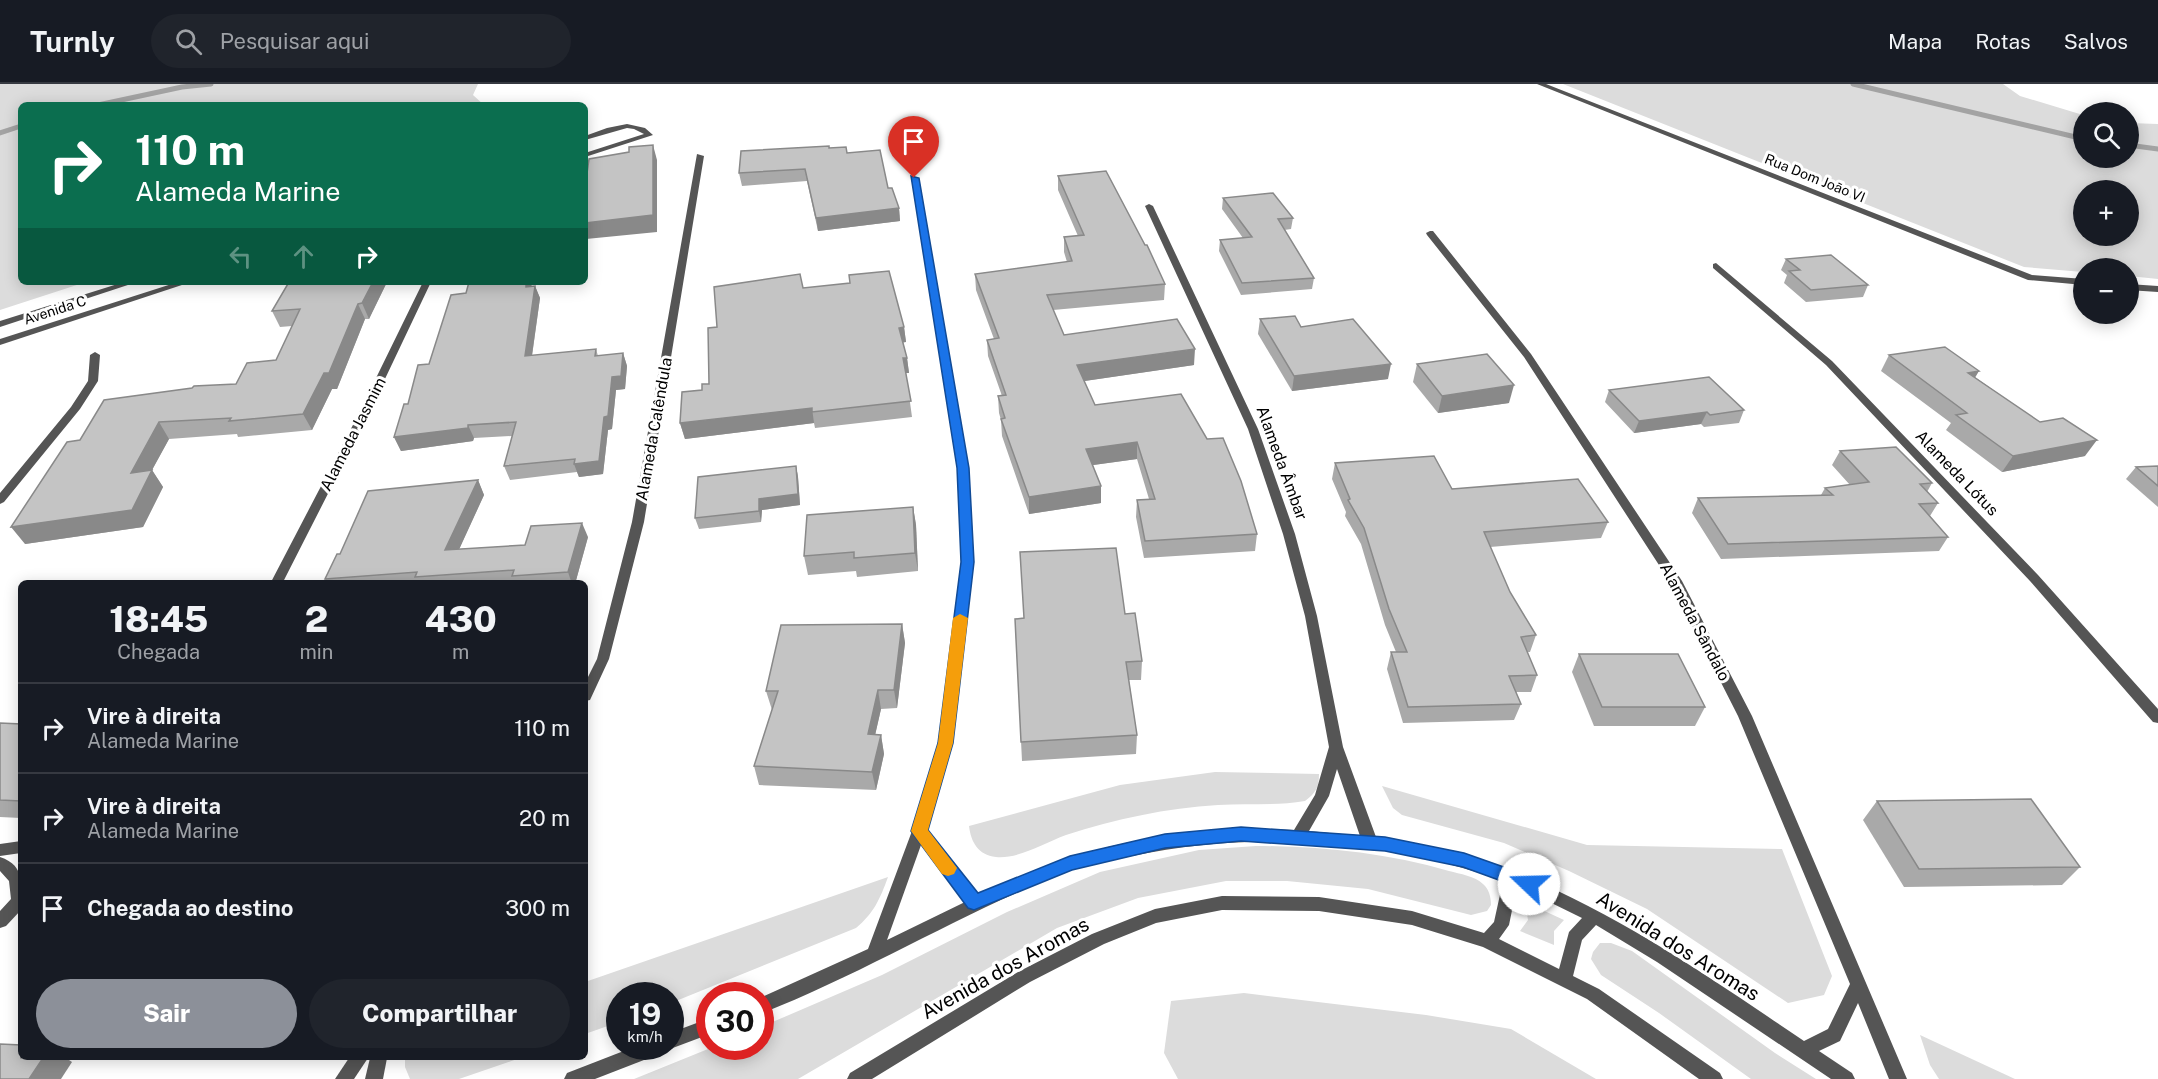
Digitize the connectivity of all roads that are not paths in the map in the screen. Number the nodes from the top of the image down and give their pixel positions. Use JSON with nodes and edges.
{"nodes":[{"id":1,"x":1540,"y":84,"type":"edge"},
{"id":2,"x":588,"y":137,"type":"edge"},
{"id":3,"x":588,"y":155,"type":"edge"},
{"id":4,"x":700,"y":156,"type":"dead end"},
{"id":5,"x":914,"y":178,"type":"dead end"},
{"id":6,"x":1149,"y":206,"type":"dead end"},
{"id":7,"x":1430,"y":233,"type":"dead end"},
{"id":8,"x":1716,"y":266,"type":"dead end"},
{"id":9,"x":2073,"y":281,"type":"edge"},
{"id":10,"x":124,"y":285,"type":"edge"},
{"id":11,"x":179,"y":285,"type":"edge"},
{"id":12,"x":426,"y":285,"type":"edge"},
{"id":13,"x":2139,"y":288,"type":"edge"},
{"id":14,"x":2158,"y":289,"type":"edge"},
{"id":15,"x":0,"y":324,"type":"edge"},
{"id":16,"x":0,"y":342,"type":"edge"},
{"id":17,"x":95,"y":355,"type":"dead end"},
{"id":18,"x":0,"y":500,"type":"edge"},
{"id":19,"x":278,"y":580,"type":"edge"},
{"id":20,"x":588,"y":690,"type":"edge"},
{"id":21,"x":2158,"y":718,"type":"edge"},
{"id":22,"x":1336,"y":747,"type":"junction"},
{"id":23,"x":919,"y":831,"type":"junction"},
{"id":24,"x":1298,"y":837,"type":"junction"},
{"id":25,"x":1370,"y":842,"type":"junction"},
{"id":26,"x":18,"y":847,"type":"edge"},
{"id":27,"x":0,"y":850,"type":"edge"},
{"id":28,"x":0,"y":863,"type":"edge"},
{"id":29,"x":1512,"y":877,"type":"junction"},
{"id":30,"x":18,"y":881,"type":"edge"},
{"id":31,"x":974,"y":902,"type":"junction"},
{"id":32,"x":18,"y":903,"type":"edge"},
{"id":33,"x":1594,"y":916,"type":"junction"},
{"id":34,"x":0,"y":921,"type":"edge"},
{"id":35,"x":1487,"y":941,"type":"junction"},
{"id":36,"x":874,"y":954,"type":"junction"},
{"id":37,"x":1564,"y":979,"type":"junction"},
{"id":38,"x":1858,"y":985,"type":"junction"},
{"id":39,"x":774,"y":1001,"type":"edge"},
{"id":40,"x":1802,"y":1051,"type":"junction"},
{"id":41,"x":358,"y":1060,"type":"edge"},
{"id":42,"x":379,"y":1060,"type":"edge"},
{"id":43,"x":622,"y":1060,"type":"edge"},
{"id":44,"x":344,"y":1079,"type":"edge"},
{"id":45,"x":374,"y":1079,"type":"edge"},
{"id":46,"x":573,"y":1079,"type":"edge"},
{"id":47,"x":856,"y":1079,"type":"edge"},
{"id":48,"x":1714,"y":1079,"type":"edge"},
{"id":49,"x":1846,"y":1079,"type":"edge"},
{"id":50,"x":1898,"y":1079,"type":"edge"}],
"edges":[{"from":1,"to":9,"type":"street","name":"Rua Dom João VI"},
{"from":2,"to":3,"type":"street"},
{"from":4,"to":20,"type":"street","name":"Alameda Calêndula"},
{"from":5,"to":23,"type":"street"},
{"from":6,"to":22,"type":"street","name":"Alameda Âmbar"},
{"from":7,"to":38,"type":"street","name":"Alameda Sândalo"},
{"from":8,"to":21,"type":"street","name":"Alameda Lótus"},
{"from":10,"to":15,"type":"street","name":"Avenida C"},
{"from":11,"to":16,"type":"street","name":"Avenida C"},
{"from":12,"to":19,"type":"street","name":"Alameda Jasmim"},
{"from":13,"to":14,"type":"street"},
{"from":17,"to":18,"type":"street"},
{"from":22,"to":24,"type":"street","name":"Alameda Âmbar"},
{"from":22,"to":25,"type":"street","name":"Alameda Âmbar"},
{"from":23,"to":31,"type":"street"},
{"from":23,"to":36,"type":"street"},
{"from":24,"to":25,"type":"street","name":"Avenida dos Aromas"},
{"from":24,"to":31,"type":"street","name":"Avenida dos Aromas"},
{"from":25,"to":29,"type":"street","name":"Avenida dos Aromas"},
{"from":26,"to":27,"type":"street"},
{"from":28,"to":30,"type":"street"},
{"from":29,"to":33,"type":"street","name":"Avenida dos Aromas"},
{"from":29,"to":35,"type":"street"},
{"from":31,"to":36,"type":"street","name":"Avenida dos Aromas"},
{"from":32,"to":34,"type":"street"},
{"from":33,"to":37,"type":"street"},
{"from":33,"to":40,"type":"street","name":"Avenida dos Aromas"},
{"from":35,"to":37,"type":"street","name":"Avenida dos Aromas"},
{"from":35,"to":47,"type":"street","name":"Avenida dos Aromas"},
{"from":36,"to":39,"type":"street","name":"Avenida dos Aromas"},
{"from":37,"to":48,"type":"street","name":"Avenida dos Aromas"},
{"from":38,"to":40,"type":"street"},
{"from":38,"to":50,"type":"street","name":"Alameda Sândalo"},
{"from":40,"to":49,"type":"street","name":"Avenida dos Aromas"},
{"from":41,"to":44,"type":"street"},
{"from":42,"to":45,"type":"street"},
{"from":43,"to":46,"type":"street"}]}
